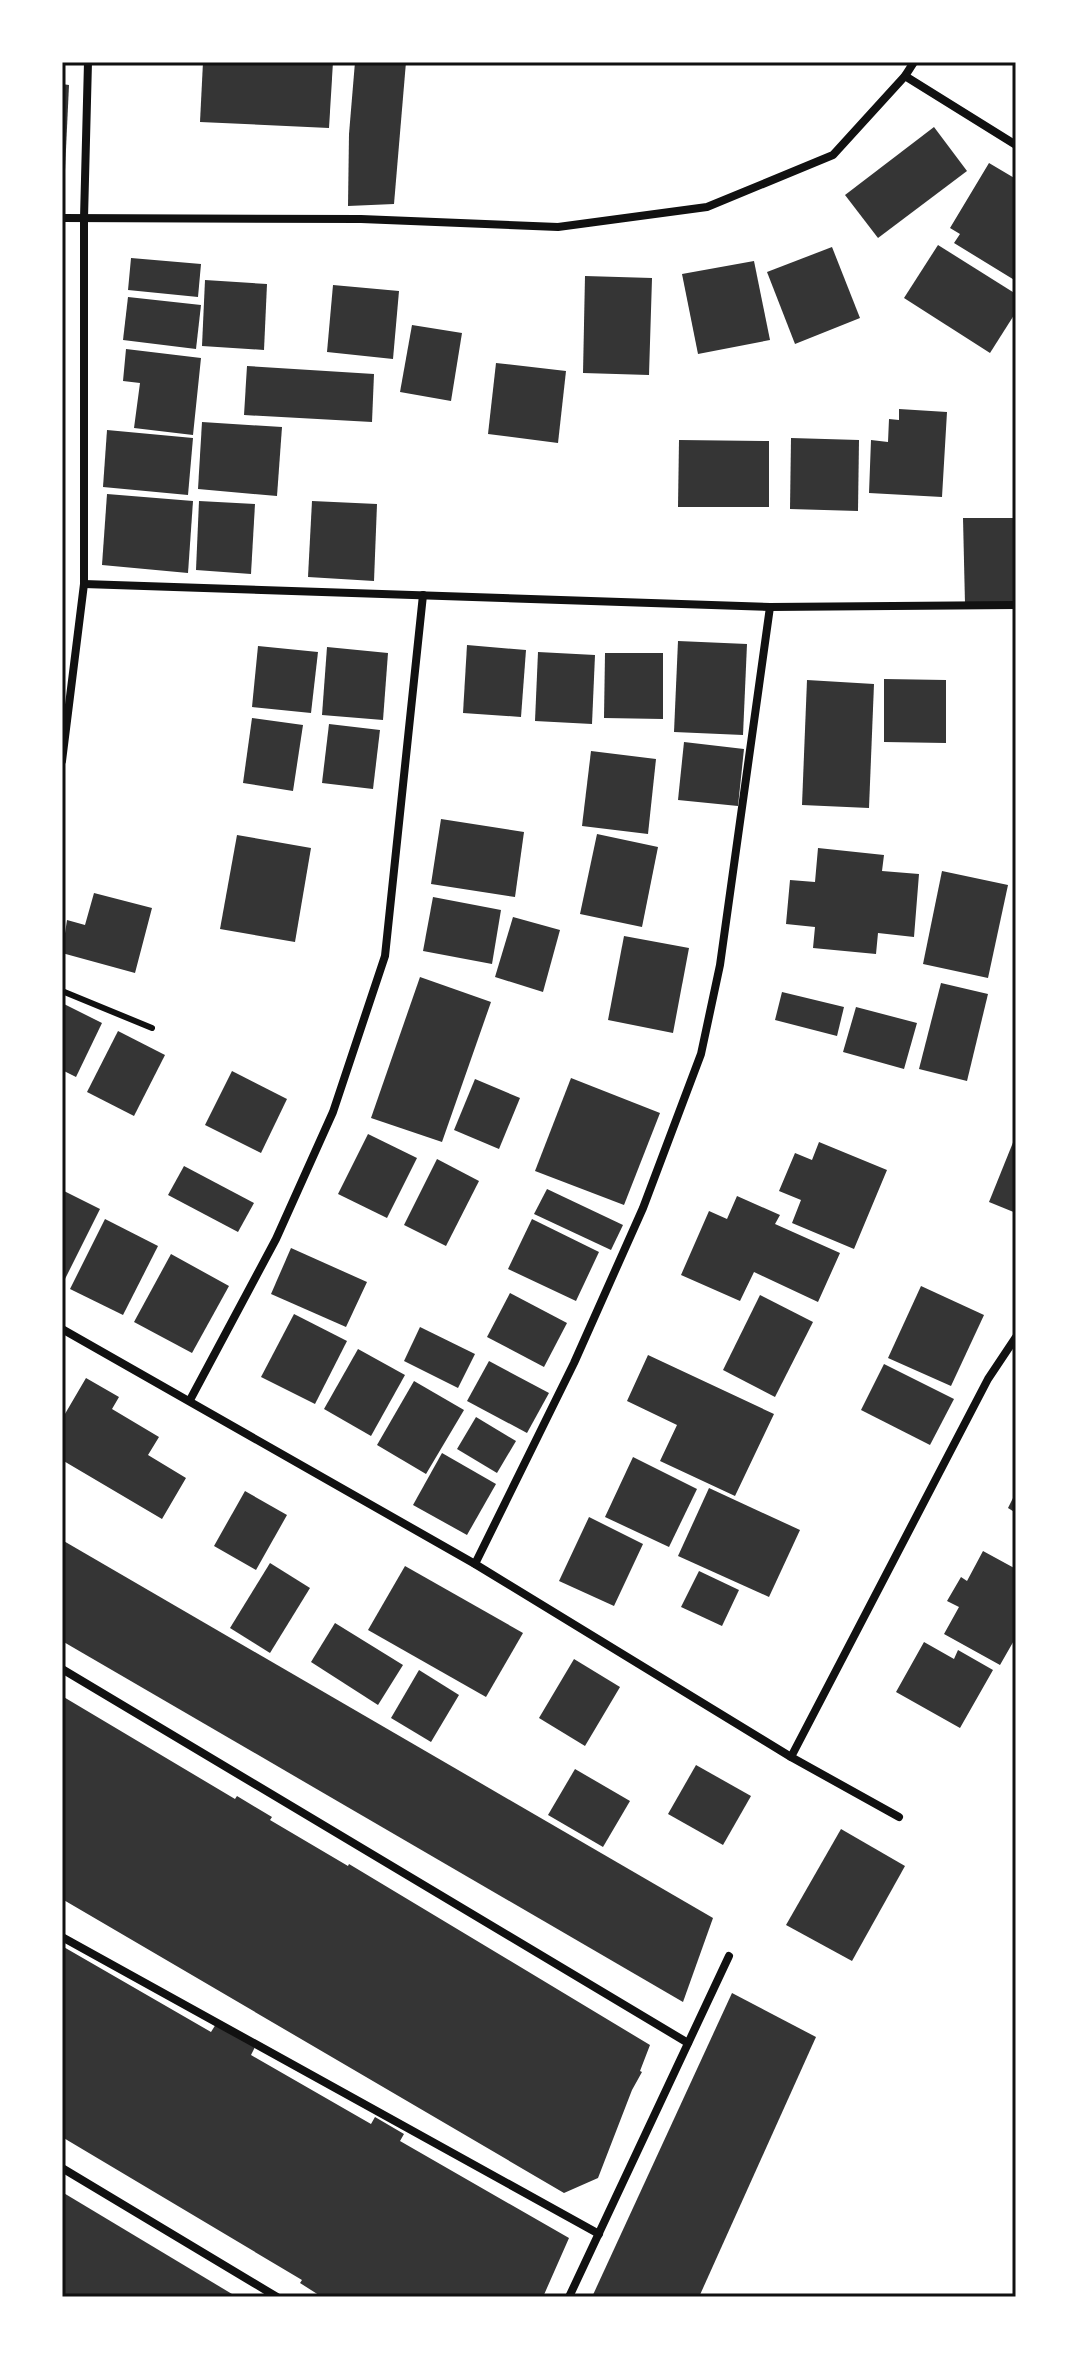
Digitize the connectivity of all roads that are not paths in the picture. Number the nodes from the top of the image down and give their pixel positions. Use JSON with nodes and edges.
{"nodes":[{"id":1,"x":88,"y":62,"type":"edge"},
{"id":2,"x":914,"y":62,"type":"edge"},
{"id":3,"x":905,"y":76,"type":"junction"},
{"id":4,"x":1016,"y":145,"type":"edge"},
{"id":5,"x":62,"y":218,"type":"edge"},
{"id":6,"x":84,"y":218,"type":"junction"},
{"id":7,"x":84,"y":584,"type":"junction"},
{"id":8,"x":423,"y":595,"type":"junction"},
{"id":9,"x":1016,"y":605,"type":"edge"},
{"id":10,"x":770,"y":607,"type":"junction"},
{"id":11,"x":62,"y":761,"type":"edge"},
{"id":12,"x":62,"y":991,"type":"edge"},
{"id":13,"x":152,"y":1028,"type":"dead end"},
{"id":14,"x":62,"y":1329,"type":"edge"},
{"id":15,"x":1016,"y":1337,"type":"edge"},
{"id":16,"x":190,"y":1400,"type":"junction"},
{"id":17,"x":475,"y":1564,"type":"junction"},
{"id":18,"x":62,"y":1669,"type":"edge"},
{"id":19,"x":791,"y":1757,"type":"junction"},
{"id":20,"x":899,"y":1817,"type":"dead end"},
{"id":21,"x":62,"y":1937,"type":"edge"},
{"id":22,"x":729,"y":1956,"type":"dead end"},
{"id":23,"x":688,"y":2043,"type":"junction"},
{"id":24,"x":62,"y":2168,"type":"edge"},
{"id":25,"x":599,"y":2234,"type":"junction"},
{"id":26,"x":277,"y":2297,"type":"edge"},
{"id":27,"x":569,"y":2297,"type":"edge"}],
"edges":[{"from":1,"to":6,"type":"street"},
{"from":2,"to":3,"type":"street"},
{"from":3,"to":4,"type":"street"},
{"from":3,"to":6,"type":"street"},
{"from":5,"to":6,"type":"street"},
{"from":6,"to":7,"type":"street"},
{"from":7,"to":8,"type":"street"},
{"from":7,"to":11,"type":"street"},
{"from":8,"to":10,"type":"street"},
{"from":8,"to":16,"type":"street"},
{"from":9,"to":10,"type":"street"},
{"from":10,"to":17,"type":"street"},
{"from":12,"to":13,"type":"lane"},
{"from":14,"to":16,"type":"street"},
{"from":15,"to":19,"type":"street"},
{"from":16,"to":17,"type":"street"},
{"from":17,"to":19,"type":"street"},
{"from":18,"to":23,"type":"street"},
{"from":19,"to":20,"type":"street"},
{"from":21,"to":25,"type":"street"},
{"from":22,"to":23,"type":"street"},
{"from":23,"to":25,"type":"street"},
{"from":24,"to":26,"type":"street"},
{"from":25,"to":27,"type":"street"}]}
